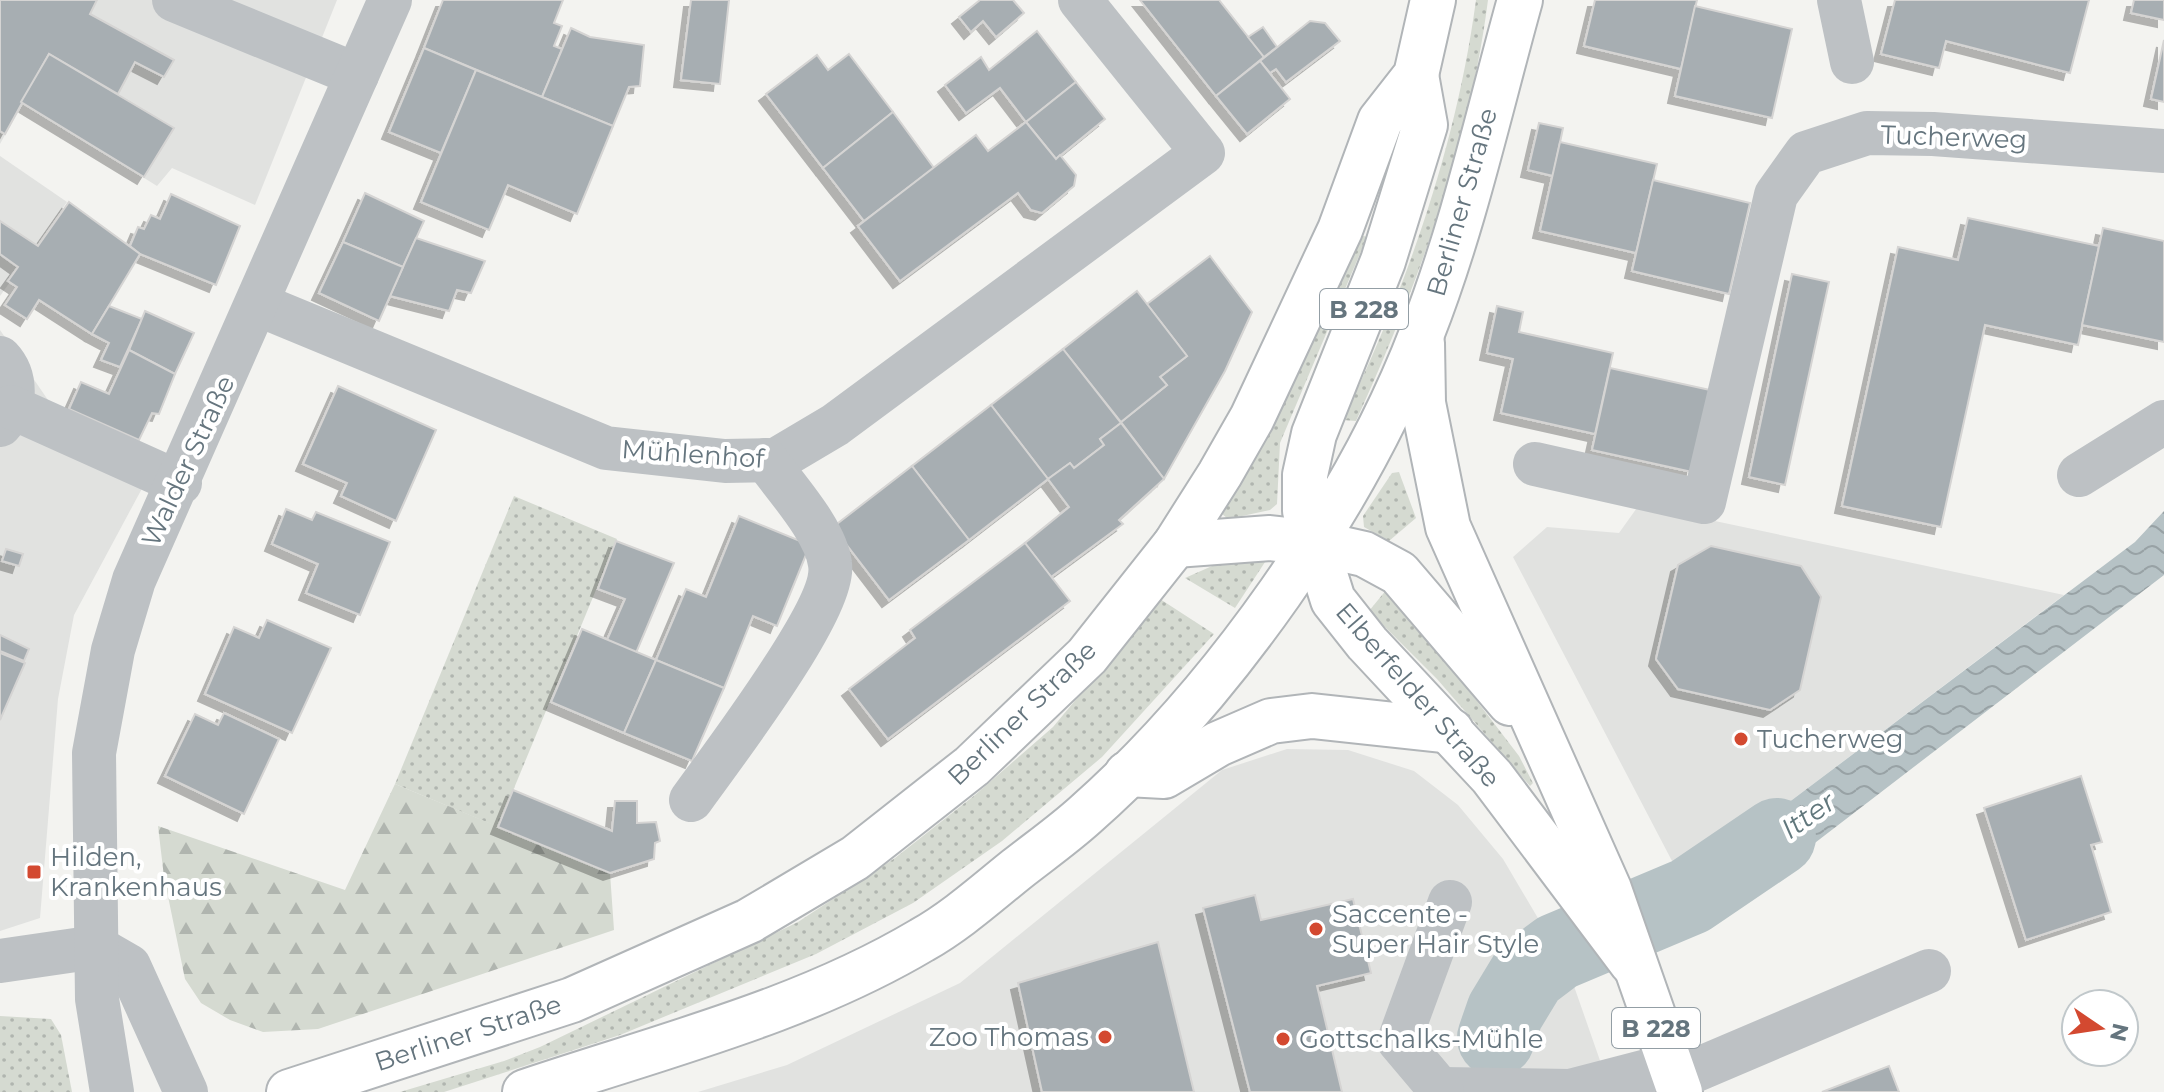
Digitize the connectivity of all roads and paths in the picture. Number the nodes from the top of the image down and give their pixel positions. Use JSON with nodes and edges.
{"nodes":[{"id":1,"x":174,"y":0,"type":"edge"},
{"id":2,"x":390,"y":0,"type":"edge"},
{"id":3,"x":1080,"y":0,"type":"edge"},
{"id":4,"x":1433,"y":0,"type":"edge"},
{"id":5,"x":1520,"y":0,"type":"edge"},
{"id":6,"x":1839,"y":0,"type":"edge"},
{"id":7,"x":1852,"y":62,"type":"dead end"},
{"id":8,"x":357,"y":75,"type":"junction"},
{"id":9,"x":1416,"y":75,"type":"junction"},
{"id":10,"x":2164,"y":151,"type":"edge"},
{"id":11,"x":257,"y":304,"type":"junction"},
{"id":12,"x":1422,"y":335,"type":"junction"},
{"id":13,"x":0,"y":358,"type":"edge"},
{"id":14,"x":5,"y":416,"type":"edge"},
{"id":15,"x":2164,"y":422,"type":"edge"},
{"id":16,"x":766,"y":460,"type":"junction"},
{"id":17,"x":1535,"y":464,"type":"dead end"},
{"id":18,"x":2079,"y":475,"type":"dead end"},
{"id":19,"x":180,"y":483,"type":"junction"},
{"id":20,"x":1315,"y":543,"type":"junction"},
{"id":21,"x":1175,"y":545,"type":"junction"},
{"id":22,"x":1451,"y":731,"type":"junction"},
{"id":23,"x":1542,"y":740,"type":"junction"},
{"id":24,"x":1127,"y":774,"type":"junction"},
{"id":25,"x":691,"y":800,"type":"dead end"},
{"id":26,"x":1596,"y":894,"type":"junction"},
{"id":27,"x":1450,"y":902,"type":"dead end"},
{"id":28,"x":96,"y":947,"type":"junction"},
{"id":29,"x":0,"y":961,"type":"edge"},
{"id":30,"x":1929,"y":971,"type":"dead end"},
{"id":31,"x":1675,"y":1079,"type":"edge"},
{"id":32,"x":1442,"y":1090,"type":"edge"},
{"id":33,"x":1531,"y":1091,"type":"edge"},
{"id":34,"x":112,"y":1092,"type":"edge"},
{"id":35,"x":186,"y":1092,"type":"edge"},
{"id":36,"x":289,"y":1092,"type":"edge"},
{"id":37,"x":525,"y":1092,"type":"edge"}],
"edges":[{"from":1,"to":8,"type":"street"},
{"from":2,"to":8,"type":"street","name":"Walder Straße"},
{"from":3,"to":16,"type":"street","name":"Mühlenhof"},
{"from":4,"to":9,"type":"main road","name":"Berliner Straße","number":"B 228"},
{"from":5,"to":12,"type":"main road","name":"Berliner Straße","number":"B 228"},
{"from":6,"to":7,"type":"street"},
{"from":8,"to":11,"type":"street","name":"Walder Straße"},
{"from":9,"to":20,"type":"main road","name":"Elberfelder Straße","number":"B 228"},
{"from":9,"to":21,"type":"main road","name":"Berliner Straße"},
{"from":10,"to":17,"type":"street","name":"Tucherweg"},
{"from":11,"to":16,"type":"street","name":"Mühlenhof"},
{"from":11,"to":19,"type":"street","name":"Walder Straße"},
{"from":12,"to":20,"type":"main road","name":"Berliner Straße"},
{"from":12,"to":23,"type":"main road","name":"Elberfelder Straße","number":"B 228"},
{"from":13,"to":14,"type":"street"},
{"from":14,"to":19,"type":"street"},
{"from":15,"to":18,"type":"street"},
{"from":16,"to":25,"type":"street"},
{"from":19,"to":28,"type":"street","name":"Walder Straße"},
{"from":20,"to":21,"type":"main road"},
{"from":20,"to":22,"type":"main road","name":"Elberfelder Straße","number":"B 228"},
{"from":20,"to":23,"type":"main road"},
{"from":20,"to":24,"type":"main road","name":"Berliner Straße"},
{"from":21,"to":36,"type":"main road","name":"Berliner Straße"},
{"from":22,"to":24,"type":"main road"},
{"from":22,"to":26,"type":"main road","name":"Elberfelder Straße","number":"B 228"},
{"from":23,"to":26,"type":"main road","name":"Elberfelder Straße","number":"B 228"},
{"from":24,"to":37,"type":"main road","name":"Berliner Straße"},
{"from":26,"to":31,"type":"main road","name":"Elberfelder Straße","number":"B 228"},
{"from":27,"to":32,"type":"street"},
{"from":28,"to":29,"type":"street"},
{"from":28,"to":34,"type":"street","name":"Walder Straße"},
{"from":28,"to":35,"type":"street"},
{"from":30,"to":31,"type":"street"},
{"from":31,"to":33,"type":"street"},
{"from":32,"to":33,"type":"street"}]}
